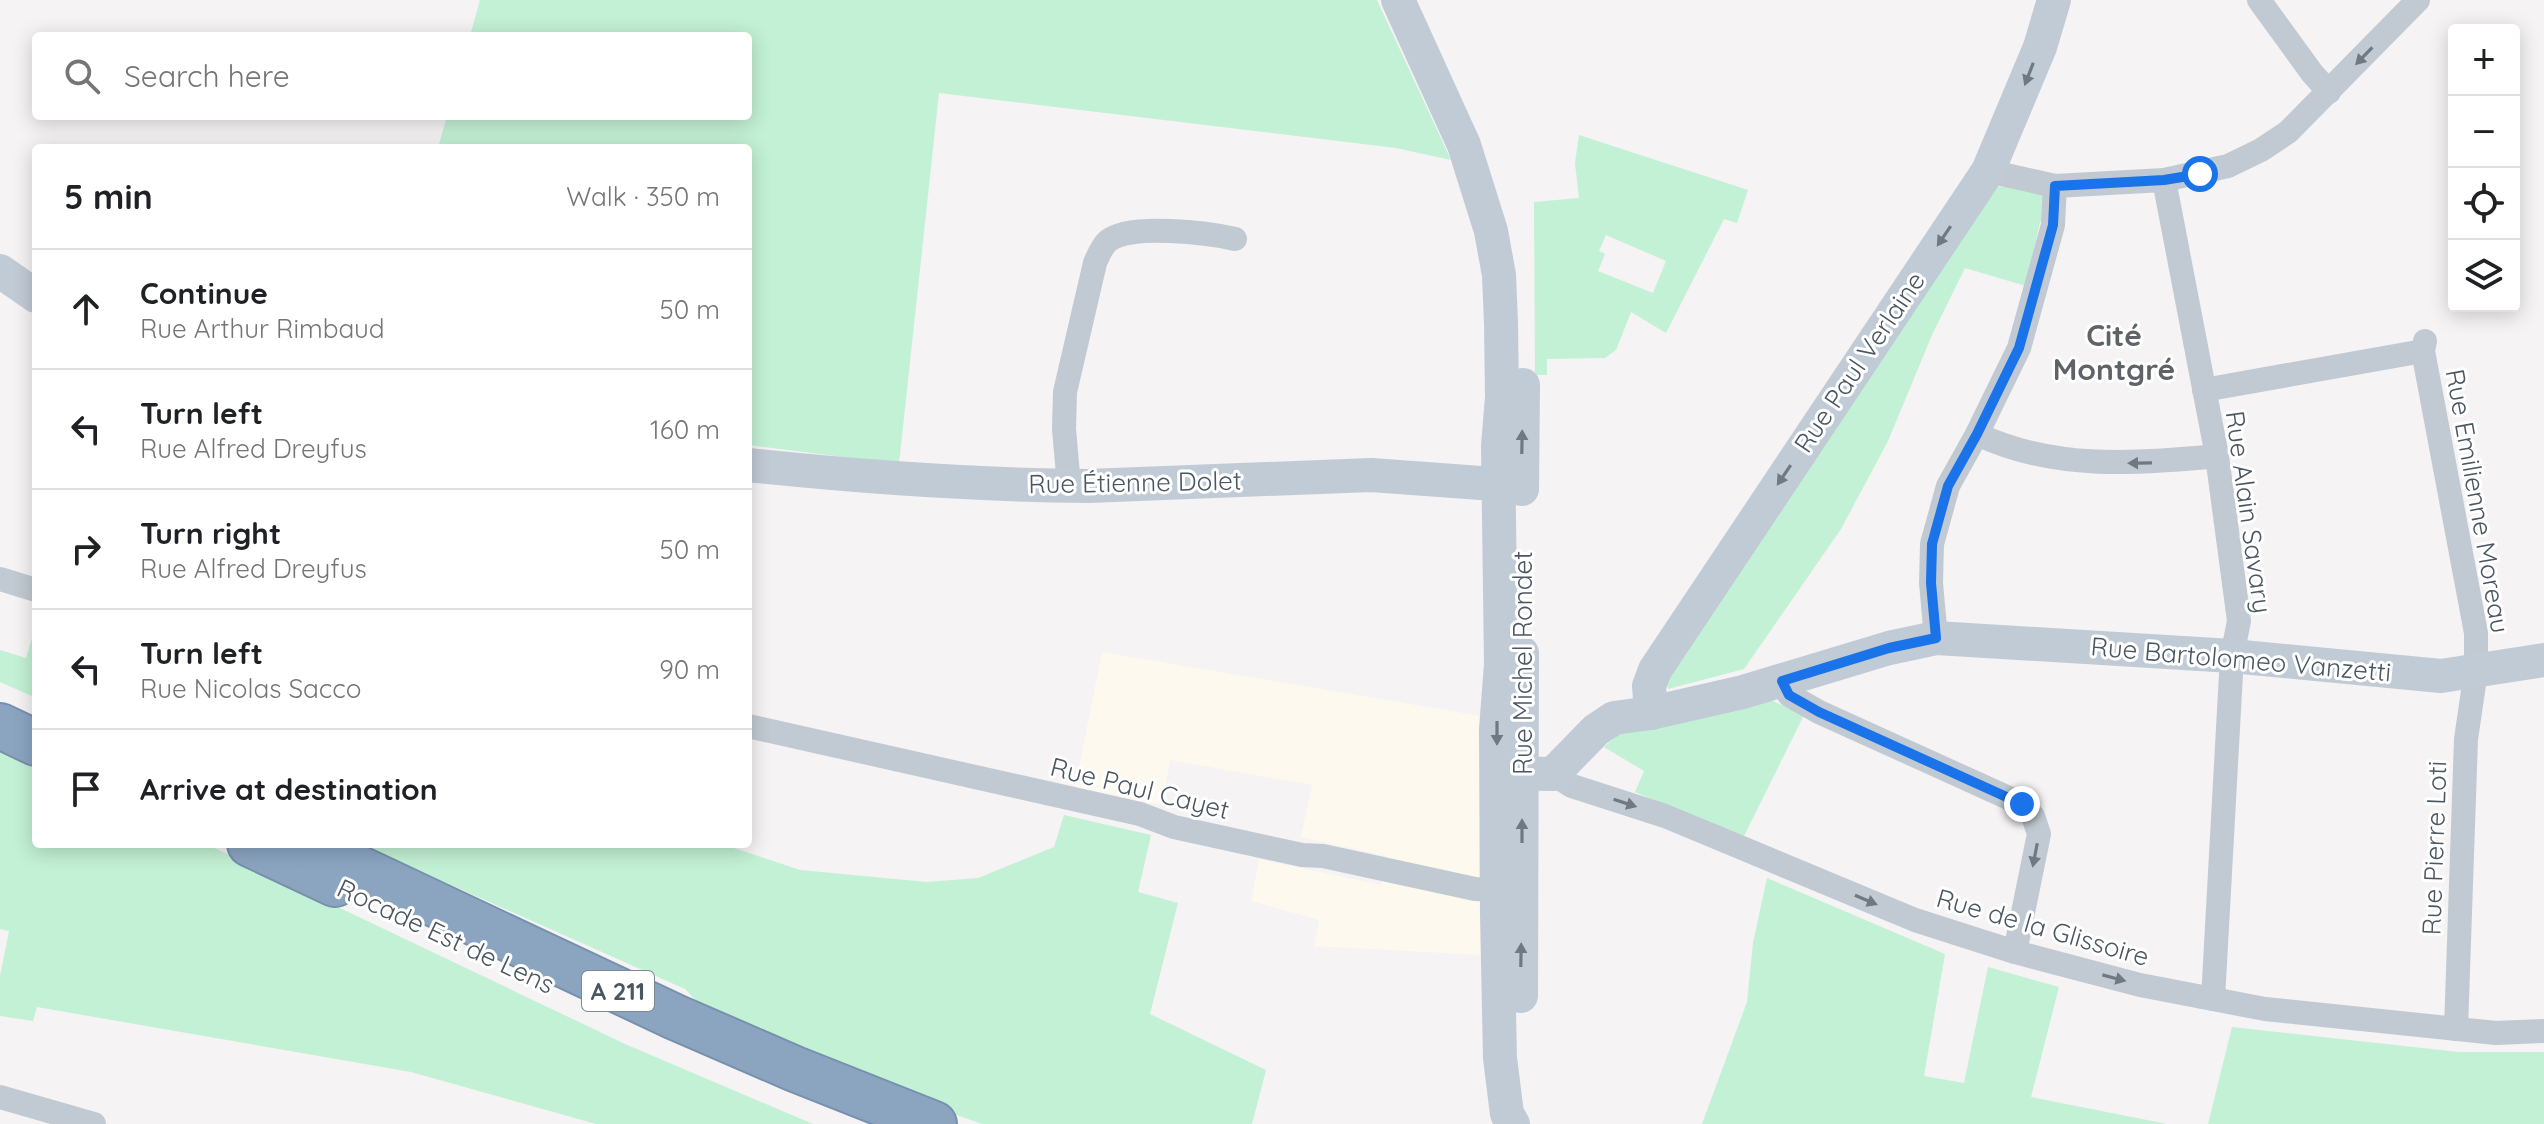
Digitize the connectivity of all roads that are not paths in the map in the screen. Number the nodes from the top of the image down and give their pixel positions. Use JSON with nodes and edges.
{"nodes":[{"id":1,"x":1398,"y":0,"type":"edge"},
{"id":2,"x":1421,"y":0,"type":"edge"},
{"id":3,"x":2054,"y":0,"type":"edge"},
{"id":4,"x":2259,"y":0,"type":"edge"},
{"id":5,"x":2418,"y":0,"type":"edge"},
{"id":6,"x":2329,"y":92,"type":"junction"},
{"id":7,"x":1988,"y":171,"type":"junction"},
{"id":8,"x":2164,"y":180,"type":"junction"},
{"id":9,"x":2055,"y":186,"type":"junction"},
{"id":10,"x":1235,"y":239,"type":"dead end"},
{"id":11,"x":1509,"y":270,"type":"junction"},
{"id":12,"x":0,"y":271,"type":"edge"},
{"id":13,"x":32,"y":293,"type":"edge"},
{"id":14,"x":2204,"y":390,"type":"junction"},
{"id":15,"x":1977,"y":434,"type":"junction"},
{"id":16,"x":2217,"y":456,"type":"junction"},
{"id":17,"x":752,"y":465,"type":"edge"},
{"id":18,"x":1069,"y":486,"type":"junction"},
{"id":19,"x":1511,"y":486,"type":"junction"},
{"id":20,"x":0,"y":579,"type":"edge"},
{"id":21,"x":32,"y":589,"type":"edge"},
{"id":22,"x":1936,"y":638,"type":"junction"},
{"id":23,"x":2232,"y":656,"type":"junction"},
{"id":24,"x":2544,"y":660,"type":"edge"},
{"id":25,"x":2476,"y":671,"type":"junction"},
{"id":26,"x":1782,"y":681,"type":"junction"},
{"id":27,"x":0,"y":698,"type":"edge"},
{"id":28,"x":32,"y":713,"type":"edge"},
{"id":29,"x":1651,"y":713,"type":"junction"},
{"id":30,"x":0,"y":726,"type":"edge"},
{"id":31,"x":752,"y":727,"type":"edge"},
{"id":32,"x":32,"y":741,"type":"edge"},
{"id":33,"x":1524,"y":773,"type":"junction"},
{"id":34,"x":258,"y":848,"type":"edge"},
{"id":35,"x":316,"y":848,"type":"edge"},
{"id":36,"x":1509,"y":891,"type":"junction"},
{"id":37,"x":2015,"y":952,"type":"junction"},
{"id":38,"x":2213,"y":999,"type":"junction"},
{"id":39,"x":2456,"y":1029,"type":"junction"},
{"id":40,"x":2544,"y":1031,"type":"edge"},
{"id":41,"x":1511,"y":1059,"type":"junction"},
{"id":42,"x":0,"y":1097,"type":"edge"},
{"id":43,"x":94,"y":1124,"type":"edge"},
{"id":44,"x":862,"y":1124,"type":"edge"},
{"id":45,"x":934,"y":1124,"type":"edge"},
{"id":46,"x":1513,"y":1124,"type":"edge"},
{"id":47,"x":1524,"y":1124,"type":"edge"}],
"edges":[{"from":1,"to":11,"type":"street"},
{"from":2,"to":11,"type":"street"},
{"from":3,"to":7,"type":"street","name":"Rue Paul Verlaine","one_way":true},
{"from":4,"to":6,"type":"street"},
{"from":5,"to":6,"type":"street","one_way":true},
{"from":6,"to":8,"type":"street"},
{"from":7,"to":9,"type":"street"},
{"from":7,"to":29,"type":"street","name":"Rue Paul Verlaine","one_way":true},
{"from":8,"to":9,"type":"street"},
{"from":8,"to":14,"type":"street","name":"Rue Alain Savary"},
{"from":9,"to":15,"type":"street"},
{"from":10,"to":18,"type":"street"},
{"from":11,"to":19,"type":"street","name":"Rue Michel Rondet"},
{"from":12,"to":13,"type":"street"},
{"from":14,"to":16,"type":"street","name":"Rue Alain Savary"},
{"from":14,"to":25,"type":"street","name":"Rue Emilienne Moreau"},
{"from":16,"to":15,"type":"street","one_way":true},
{"from":15,"to":22,"type":"street"},
{"from":16,"to":23,"type":"street","name":"Rue Alain Savary"},
{"from":17,"to":18,"type":"street","name":"Rue Étienne Dolet"},
{"from":18,"to":19,"type":"street","name":"Rue Étienne Dolet"},
{"from":19,"to":33,"type":"street","name":"Rue Michel Rondet"},
{"from":20,"to":21,"type":"street"},
{"from":22,"to":23,"type":"street","name":"Rue Bartolomeo Vanzetti"},
{"from":22,"to":26,"type":"street","name":"Rue Bartolomeo Vanzetti"},
{"from":23,"to":25,"type":"street","name":"Rue Bartolomeo Vanzetti"},
{"from":23,"to":38,"type":"street","name":"Rue Alain Savary"},
{"from":24,"to":25,"type":"street","name":"Rue Bartolomeo Vanzetti"},
{"from":25,"to":39,"type":"street","name":"Rue Pierre Loti"},
{"from":26,"to":29,"type":"street","name":"Rue Bartolomeo Vanzetti"},
{"from":26,"to":37,"type":"street","one_way":true},
{"from":27,"to":28,"type":"highway"},
{"from":29,"to":33,"type":"street","name":"Rue Bartolomeo Vanzetti"},
{"from":30,"to":32,"type":"highway"},
{"from":31,"to":36,"type":"street","name":"Rue Paul Cayet"},
{"from":33,"to":36,"type":"street","name":"Rue Michel Rondet"},
{"from":33,"to":37,"type":"street","name":"Rue de la Glissoire","one_way":true},
{"from":34,"to":44,"type":"highway","name":"Rocade Est de Lens","number":"A 211"},
{"from":35,"to":45,"type":"highway","name":"Rocade Est de Lens","number":"A 211"},
{"from":36,"to":41,"type":"street","name":"Rue Michel Rondet"},
{"from":37,"to":38,"type":"street","name":"Rue de la Glissoire","one_way":true},
{"from":38,"to":39,"type":"street","name":"Rue de la Glissoire"},
{"from":39,"to":40,"type":"street","name":"Rue de la Glissoire"},
{"from":41,"to":46,"type":"street"},
{"from":41,"to":47,"type":"street"},
{"from":42,"to":43,"type":"street"}]}
